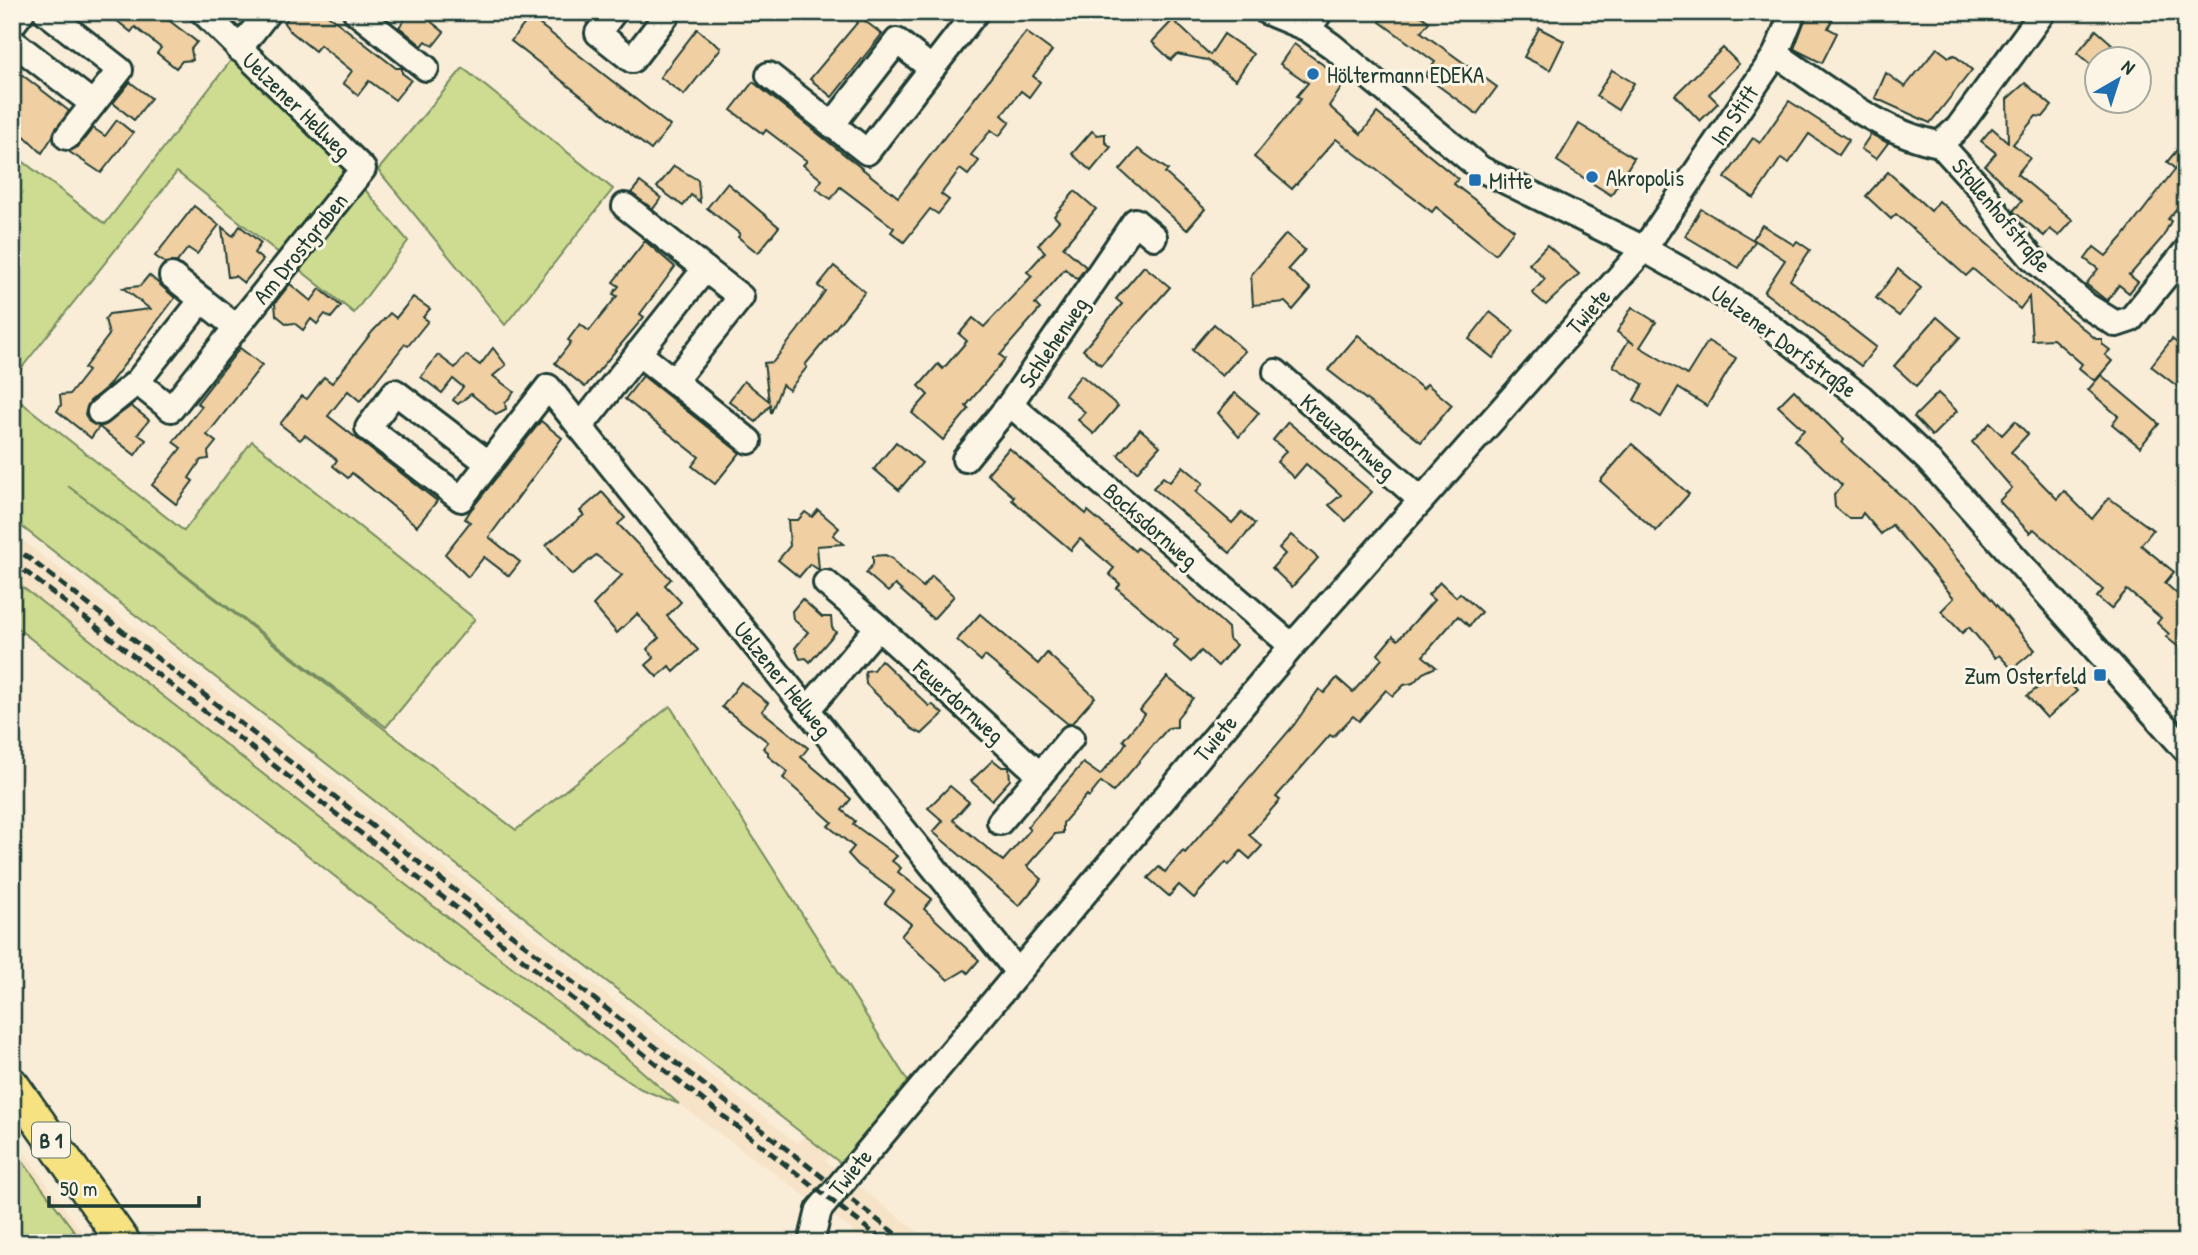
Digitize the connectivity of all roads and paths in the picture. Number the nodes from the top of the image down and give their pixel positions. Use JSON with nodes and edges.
{"nodes":[{"id":1,"x":22,"y":12,"type":"edge"},
{"id":2,"x":46,"y":12,"type":"edge"},
{"id":3,"x":203,"y":12,"type":"edge"},
{"id":4,"x":268,"y":12,"type":"edge"},
{"id":5,"x":356,"y":12,"type":"edge"},
{"id":6,"x":614,"y":12,"type":"edge"},
{"id":7,"x":669,"y":12,"type":"edge"},
{"id":8,"x":976,"y":12,"type":"edge"},
{"id":9,"x":1267,"y":12,"type":"edge"},
{"id":10,"x":1793,"y":12,"type":"edge"},
{"id":11,"x":2043,"y":12,"type":"edge"},
{"id":12,"x":1314,"y":21,"type":"edge"},
{"id":13,"x":12,"y":25,"type":"edge"},
{"id":14,"x":12,"y":41,"type":"edge"},
{"id":15,"x":239,"y":49,"type":"junction"},
{"id":16,"x":1776,"y":54,"type":"junction"},
{"id":17,"x":426,"y":68,"type":"dead end"},
{"id":18,"x":932,"y":69,"type":"junction"},
{"id":19,"x":769,"y":75,"type":"dead end"},
{"id":20,"x":93,"y":104,"type":"junction"},
{"id":21,"x":832,"y":124,"type":"junction"},
{"id":22,"x":67,"y":137,"type":"dead end"},
{"id":23,"x":1940,"y":144,"type":"junction"},
{"id":24,"x":363,"y":169,"type":"joint"},
{"id":25,"x":625,"y":205,"type":"dead end"},
{"id":26,"x":1154,"y":237,"type":"dead end"},
{"id":27,"x":1644,"y":249,"type":"junction"},
{"id":28,"x":2186,"y":251,"type":"edge"},
{"id":29,"x":705,"y":269,"type":"junction"},
{"id":30,"x":172,"y":276,"type":"dead end"},
{"id":31,"x":202,"y":300,"type":"junction"},
{"id":32,"x":236,"y":327,"type":"junction"},
{"id":33,"x":638,"y":353,"type":"junction"},
{"id":34,"x":1276,"y":372,"type":"dead end"},
{"id":35,"x":674,"y":381,"type":"junction"},
{"id":36,"x":137,"y":382,"type":"junction"},
{"id":37,"x":1010,"y":404,"type":"junction"},
{"id":38,"x":100,"y":412,"type":"dead end"},
{"id":39,"x":580,"y":427,"type":"junction"},
{"id":40,"x":749,"y":440,"type":"dead end"},
{"id":41,"x":965,"y":459,"type":"dead end"},
{"id":42,"x":488,"y":463,"type":"junction"},
{"id":43,"x":1420,"y":499,"type":"junction"},
{"id":44,"x":826,"y":583,"type":"dead end"},
{"id":45,"x":878,"y":627,"type":"junction"},
{"id":46,"x":1292,"y":646,"type":"junction"},
{"id":47,"x":807,"y":710,"type":"junction"},
{"id":48,"x":1071,"y":738,"type":"dead end"},
{"id":49,"x":2186,"y":750,"type":"edge"},
{"id":50,"x":1040,"y":775,"type":"junction"},
{"id":51,"x":1000,"y":822,"type":"dead end"},
{"id":52,"x":1017,"y":971,"type":"junction"},
{"id":53,"x":12,"y":1084,"type":"edge"},
{"id":54,"x":123,"y":1242,"type":"edge"},
{"id":55,"x":811,"y":1243,"type":"edge"}],
"edges":[{"from":1,"to":13,"type":"street"},
{"from":2,"to":20,"type":"street"},
{"from":3,"to":15,"type":"street","name":"Uelzener Hellweg"},
{"from":4,"to":15,"type":"street"},
{"from":5,"to":17,"type":"street"},
{"from":6,"to":7,"type":"street"},
{"from":8,"to":18,"type":"street"},
{"from":9,"to":12,"type":"street","name":"Uelzener Dorfstraße"},
{"from":10,"to":16,"type":"street","name":"Im Stift"},
{"from":11,"to":23,"type":"street","name":"Stollenhofstraße"},
{"from":12,"to":27,"type":"street","name":"Uelzener Dorfstraße"},
{"from":14,"to":20,"type":"street"},
{"from":15,"to":24,"type":"street","name":"Uelzener Hellweg"},
{"from":16,"to":23,"type":"street","name":"Stollenhofstraße"},
{"from":16,"to":27,"type":"street","name":"Im Stift"},
{"from":18,"to":21,"type":"street"},
{"from":18,"to":21,"type":"street"},
{"from":19,"to":21,"type":"street"},
{"from":20,"to":22,"type":"street"},
{"from":23,"to":28,"type":"street","name":"Stollenhofstraße"},
{"from":24,"to":32,"type":"street","name":"Am Drostgraben"},
{"from":25,"to":29,"type":"street"},
{"from":26,"to":37,"type":"street","name":"Schlehenweg"},
{"from":27,"to":43,"type":"street","name":"Twiete"},
{"from":27,"to":49,"type":"street","name":"Uelzener Dorfstraße"},
{"from":29,"to":33,"type":"street"},
{"from":29,"to":35,"type":"street"},
{"from":30,"to":31,"type":"street"},
{"from":31,"to":32,"type":"street"},
{"from":31,"to":36,"type":"street"},
{"from":32,"to":36,"type":"street","name":"Am Drostgraben"},
{"from":33,"to":35,"type":"street"},
{"from":33,"to":39,"type":"street"},
{"from":34,"to":43,"type":"street","name":"Kreuzdornweg"},
{"from":35,"to":40,"type":"street"},
{"from":36,"to":38,"type":"street"},
{"from":37,"to":41,"type":"street","name":"Schlehenweg"},
{"from":37,"to":46,"type":"street","name":"Bocksdornweg"},
{"from":39,"to":42,"type":"street","name":"Uelzener Hellweg"},
{"from":39,"to":47,"type":"street","name":"Uelzener Hellweg"},
{"from":42,"to":42,"type":"street"},
{"from":43,"to":46,"type":"street","name":"Twiete"},
{"from":44,"to":45,"type":"street","name":"Feuerdornweg"},
{"from":45,"to":47,"type":"street"},
{"from":45,"to":50,"type":"street","name":"Feuerdornweg"},
{"from":46,"to":52,"type":"street","name":"Twiete"},
{"from":47,"to":52,"type":"street","name":"Uelzener Hellweg"},
{"from":48,"to":50,"type":"street"},
{"from":50,"to":51,"type":"street"},
{"from":52,"to":55,"type":"street","name":"Twiete"},
{"from":53,"to":54,"type":"main road","number":"B 1"}]}
